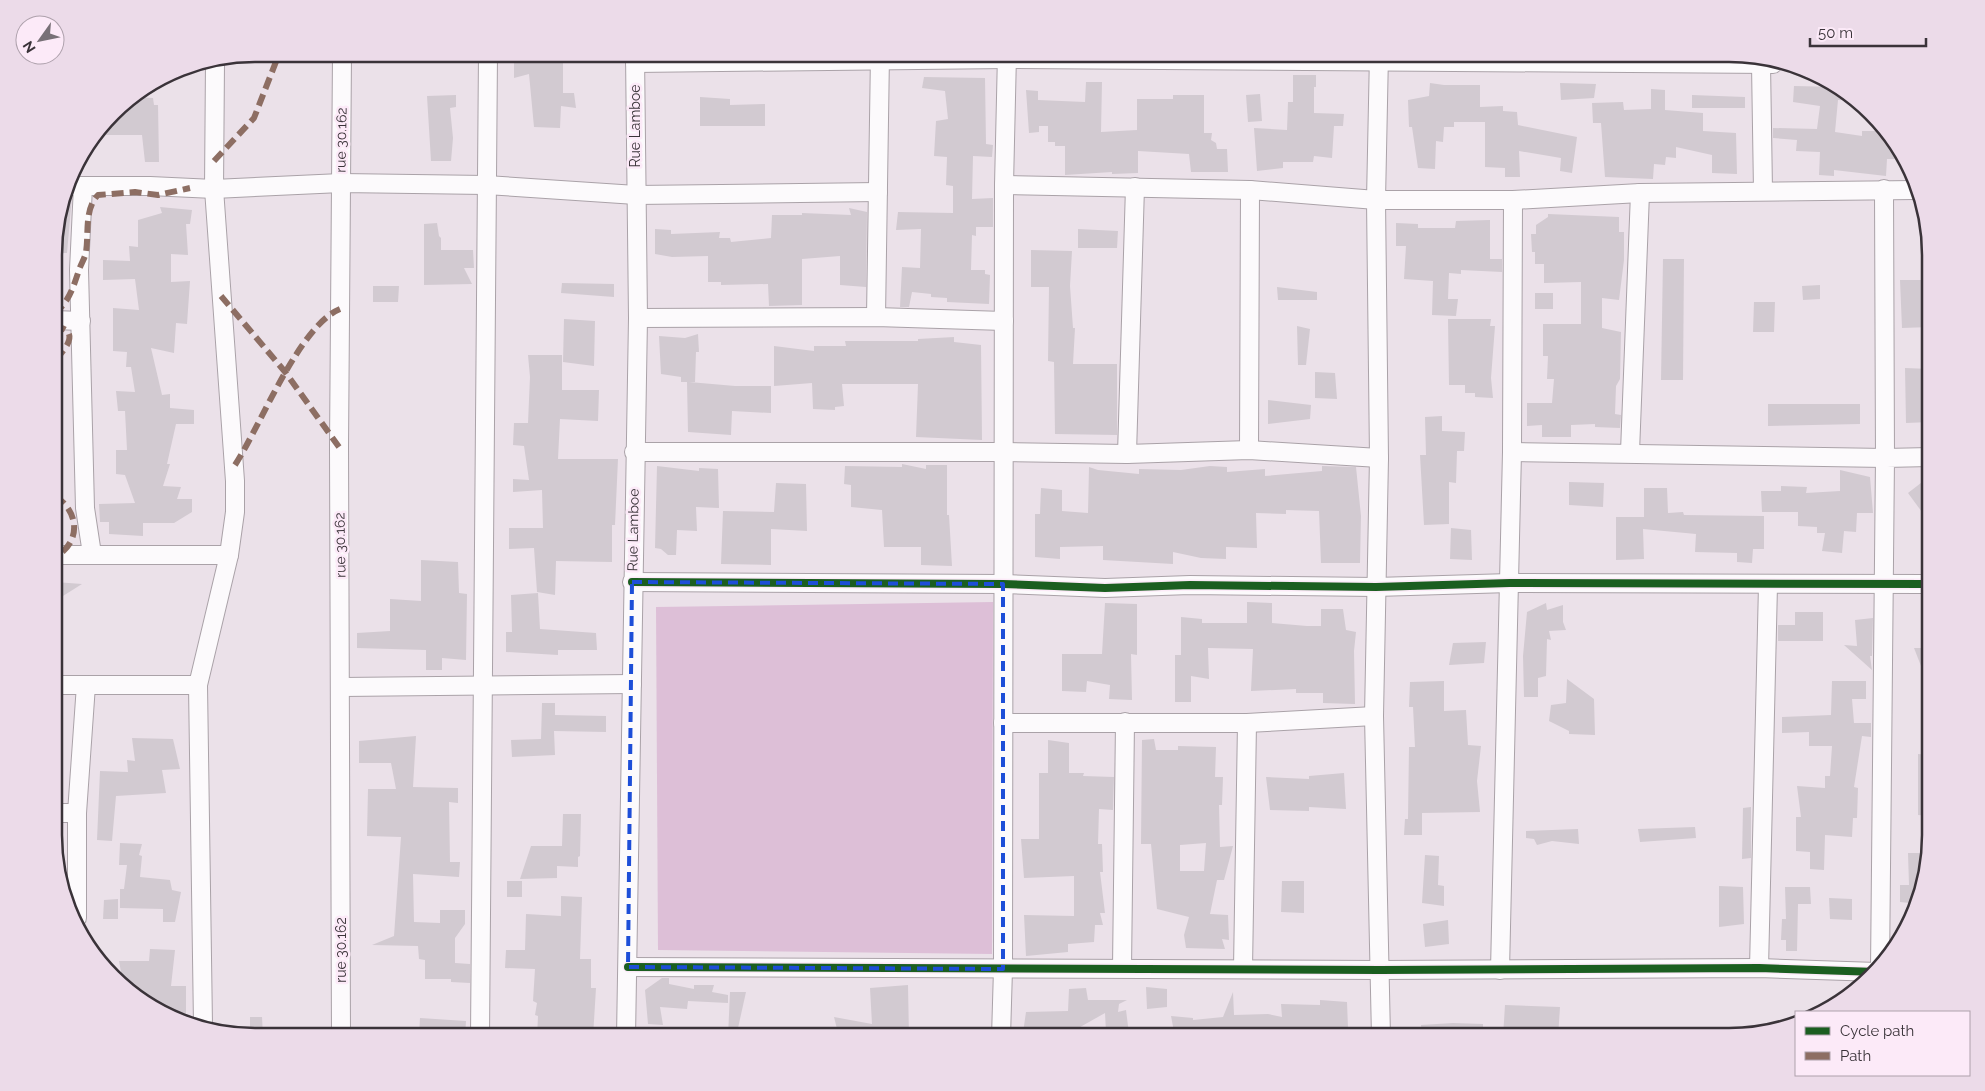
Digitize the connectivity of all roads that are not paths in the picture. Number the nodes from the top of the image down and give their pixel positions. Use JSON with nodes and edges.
{"nodes":[{"id":1,"x":342,"y":62,"type":"edge"},
{"id":2,"x":488,"y":62,"type":"edge"},
{"id":3,"x":635,"y":62,"type":"edge"},
{"id":4,"x":880,"y":62,"type":"edge"},
{"id":5,"x":1007,"y":62,"type":"edge"},
{"id":6,"x":1379,"y":62,"type":"edge"},
{"id":7,"x":1683,"y":62,"type":"edge"},
{"id":8,"x":1750,"y":64,"type":"edge"},
{"id":9,"x":1767,"y":66,"type":"edge"},
{"id":10,"x":214,"y":67,"type":"edge"},
{"id":11,"x":341,"y":184,"type":"junction"},
{"id":12,"x":1004,"y":185,"type":"junction"},
{"id":13,"x":76,"y":186,"type":"edge"},
{"id":14,"x":486,"y":186,"type":"junction"},
{"id":15,"x":1135,"y":187,"type":"junction"},
{"id":16,"x":214,"y":188,"type":"junction"},
{"id":17,"x":1884,"y":189,"type":"junction"},
{"id":18,"x":1250,"y":190,"type":"junction"},
{"id":19,"x":1911,"y":190,"type":"edge"},
{"id":20,"x":1763,"y":191,"type":"junction"},
{"id":21,"x":878,"y":192,"type":"junction"},
{"id":22,"x":1640,"y":193,"type":"junction"},
{"id":23,"x":636,"y":195,"type":"junction"},
{"id":24,"x":1376,"y":200,"type":"junction"},
{"id":25,"x":1513,"y":200,"type":"junction"},
{"id":26,"x":876,"y":317,"type":"junction"},
{"id":27,"x":638,"y":318,"type":"junction"},
{"id":28,"x":62,"y":320,"type":"edge"},
{"id":29,"x":81,"y":321,"type":"junction"},
{"id":30,"x":1004,"y":322,"type":"junction"},
{"id":31,"x":1250,"y":450,"type":"junction"},
{"id":32,"x":634,"y":452,"type":"junction"},
{"id":33,"x":1003,"y":452,"type":"junction"},
{"id":34,"x":1512,"y":452,"type":"junction"},
{"id":35,"x":1630,"y":452,"type":"junction"},
{"id":36,"x":1127,"y":454,"type":"junction"},
{"id":37,"x":1379,"y":458,"type":"junction"},
{"id":38,"x":1885,"y":458,"type":"junction"},
{"id":39,"x":1922,"y":458,"type":"edge"},
{"id":40,"x":92,"y":554,"type":"junction"},
{"id":41,"x":62,"y":555,"type":"edge"},
{"id":42,"x":229,"y":555,"type":"junction"},
{"id":43,"x":632,"y":582,"type":"junction"},
{"id":44,"x":1510,"y":583,"type":"junction"},
{"id":45,"x":1883,"y":583,"type":"junction"},
{"id":46,"x":1004,"y":584,"type":"junction"},
{"id":47,"x":1768,"y":584,"type":"junction"},
{"id":48,"x":1922,"y":584,"type":"edge"},
{"id":49,"x":1376,"y":587,"type":"junction"},
{"id":50,"x":632,"y":684,"type":"junction"},
{"id":51,"x":62,"y":685,"type":"edge"},
{"id":52,"x":86,"y":685,"type":"junction"},
{"id":53,"x":484,"y":685,"type":"junction"},
{"id":54,"x":198,"y":686,"type":"junction"},
{"id":55,"x":342,"y":687,"type":"junction"},
{"id":56,"x":1374,"y":716,"type":"junction"},
{"id":57,"x":1125,"y":722,"type":"junction"},
{"id":58,"x":1247,"y":723,"type":"junction"},
{"id":59,"x":1003,"y":724,"type":"junction"},
{"id":60,"x":62,"y":813,"type":"edge"},
{"id":61,"x":77,"y":813,"type":"junction"},
{"id":62,"x":77,"y":909,"type":"edge"},
{"id":63,"x":1878,"y":959,"type":"edge"},
{"id":64,"x":628,"y":967,"type":"junction"},
{"id":65,"x":1122,"y":968,"type":"junction"},
{"id":66,"x":1759,"y":968,"type":"junction"},
{"id":67,"x":1003,"y":969,"type":"junction"},
{"id":68,"x":1243,"y":969,"type":"junction"},
{"id":69,"x":1380,"y":970,"type":"junction"},
{"id":70,"x":1500,"y":970,"type":"junction"},
{"id":71,"x":1867,"y":971,"type":"edge"},
{"id":72,"x":203,"y":1021,"type":"edge"},
{"id":73,"x":341,"y":1028,"type":"edge"},
{"id":74,"x":480,"y":1028,"type":"edge"},
{"id":75,"x":626,"y":1028,"type":"edge"},
{"id":76,"x":1001,"y":1028,"type":"edge"},
{"id":77,"x":1381,"y":1028,"type":"edge"}],
"edges":[{"from":1,"to":11,"type":"street","name":"rue 30.162"},
{"from":2,"to":14,"type":"street"},
{"from":3,"to":23,"type":"street","name":"Rue Lamboe"},
{"from":4,"to":21,"type":"street"},
{"from":5,"to":12,"type":"street"},
{"from":6,"to":24,"type":"street"},
{"from":7,"to":8,"type":"street"},
{"from":9,"to":20,"type":"street"},
{"from":10,"to":16,"type":"street"},
{"from":11,"to":14,"type":"street"},
{"from":11,"to":16,"type":"street"},
{"from":11,"to":55,"type":"street","name":"rue 30.162"},
{"from":12,"to":15,"type":"street"},
{"from":12,"to":30,"type":"street"},
{"from":13,"to":16,"type":"street"},
{"from":13,"to":29,"type":"street"},
{"from":14,"to":23,"type":"street"},
{"from":14,"to":53,"type":"street"},
{"from":15,"to":18,"type":"street"},
{"from":15,"to":36,"type":"street"},
{"from":16,"to":42,"type":"street"},
{"from":17,"to":19,"type":"street"},
{"from":17,"to":20,"type":"street"},
{"from":17,"to":38,"type":"street"},
{"from":18,"to":24,"type":"street"},
{"from":18,"to":31,"type":"street"},
{"from":20,"to":22,"type":"street"},
{"from":21,"to":23,"type":"street"},
{"from":21,"to":26,"type":"street"},
{"from":22,"to":25,"type":"street"},
{"from":22,"to":35,"type":"street"},
{"from":23,"to":27,"type":"street","name":"Rue Lamboe"},
{"from":24,"to":25,"type":"street"},
{"from":24,"to":37,"type":"street"},
{"from":25,"to":34,"type":"street"},
{"from":26,"to":27,"type":"street"},
{"from":26,"to":30,"type":"street"},
{"from":27,"to":32,"type":"street","name":"Rue Lamboe"},
{"from":28,"to":29,"type":"street"},
{"from":29,"to":40,"type":"street"},
{"from":30,"to":33,"type":"street"},
{"from":31,"to":36,"type":"street"},
{"from":31,"to":37,"type":"street"},
{"from":32,"to":33,"type":"street"},
{"from":32,"to":43,"type":"street","name":"Rue Lamboe"},
{"from":33,"to":36,"type":"street"},
{"from":33,"to":46,"type":"street"},
{"from":34,"to":35,"type":"street"},
{"from":34,"to":44,"type":"street"},
{"from":35,"to":38,"type":"street"},
{"from":37,"to":49,"type":"street"},
{"from":38,"to":39,"type":"street"},
{"from":38,"to":45,"type":"street"},
{"from":40,"to":41,"type":"street"},
{"from":40,"to":42,"type":"street"},
{"from":42,"to":54,"type":"street"},
{"from":43,"to":46,"type":"street"},
{"from":43,"to":50,"type":"street","name":"Rue Lamboe"},
{"from":44,"to":47,"type":"street"},
{"from":44,"to":49,"type":"street"},
{"from":44,"to":70,"type":"street"},
{"from":45,"to":47,"type":"street"},
{"from":45,"to":48,"type":"street"},
{"from":45,"to":63,"type":"street"},
{"from":46,"to":49,"type":"street"},
{"from":46,"to":59,"type":"street"},
{"from":47,"to":66,"type":"street"},
{"from":49,"to":56,"type":"street"},
{"from":50,"to":53,"type":"street"},
{"from":50,"to":64,"type":"street","name":"Rue Lamboe"},
{"from":51,"to":52,"type":"street"},
{"from":52,"to":54,"type":"street"},
{"from":52,"to":61,"type":"street"},
{"from":53,"to":55,"type":"street"},
{"from":53,"to":74,"type":"street"},
{"from":54,"to":72,"type":"street"},
{"from":55,"to":73,"type":"street","name":"rue 30.162"},
{"from":56,"to":58,"type":"street"},
{"from":56,"to":69,"type":"street"},
{"from":57,"to":58,"type":"street"},
{"from":57,"to":59,"type":"street"},
{"from":57,"to":65,"type":"street"},
{"from":58,"to":68,"type":"street"},
{"from":59,"to":67,"type":"street"},
{"from":60,"to":61,"type":"street"},
{"from":61,"to":62,"type":"street"},
{"from":64,"to":67,"type":"street"},
{"from":64,"to":75,"type":"street","name":"Rue Lamboe"},
{"from":65,"to":67,"type":"street"},
{"from":65,"to":68,"type":"street"},
{"from":66,"to":70,"type":"street"},
{"from":66,"to":71,"type":"street"},
{"from":67,"to":76,"type":"street"},
{"from":68,"to":69,"type":"street"},
{"from":69,"to":70,"type":"street"},
{"from":69,"to":77,"type":"street"}]}
